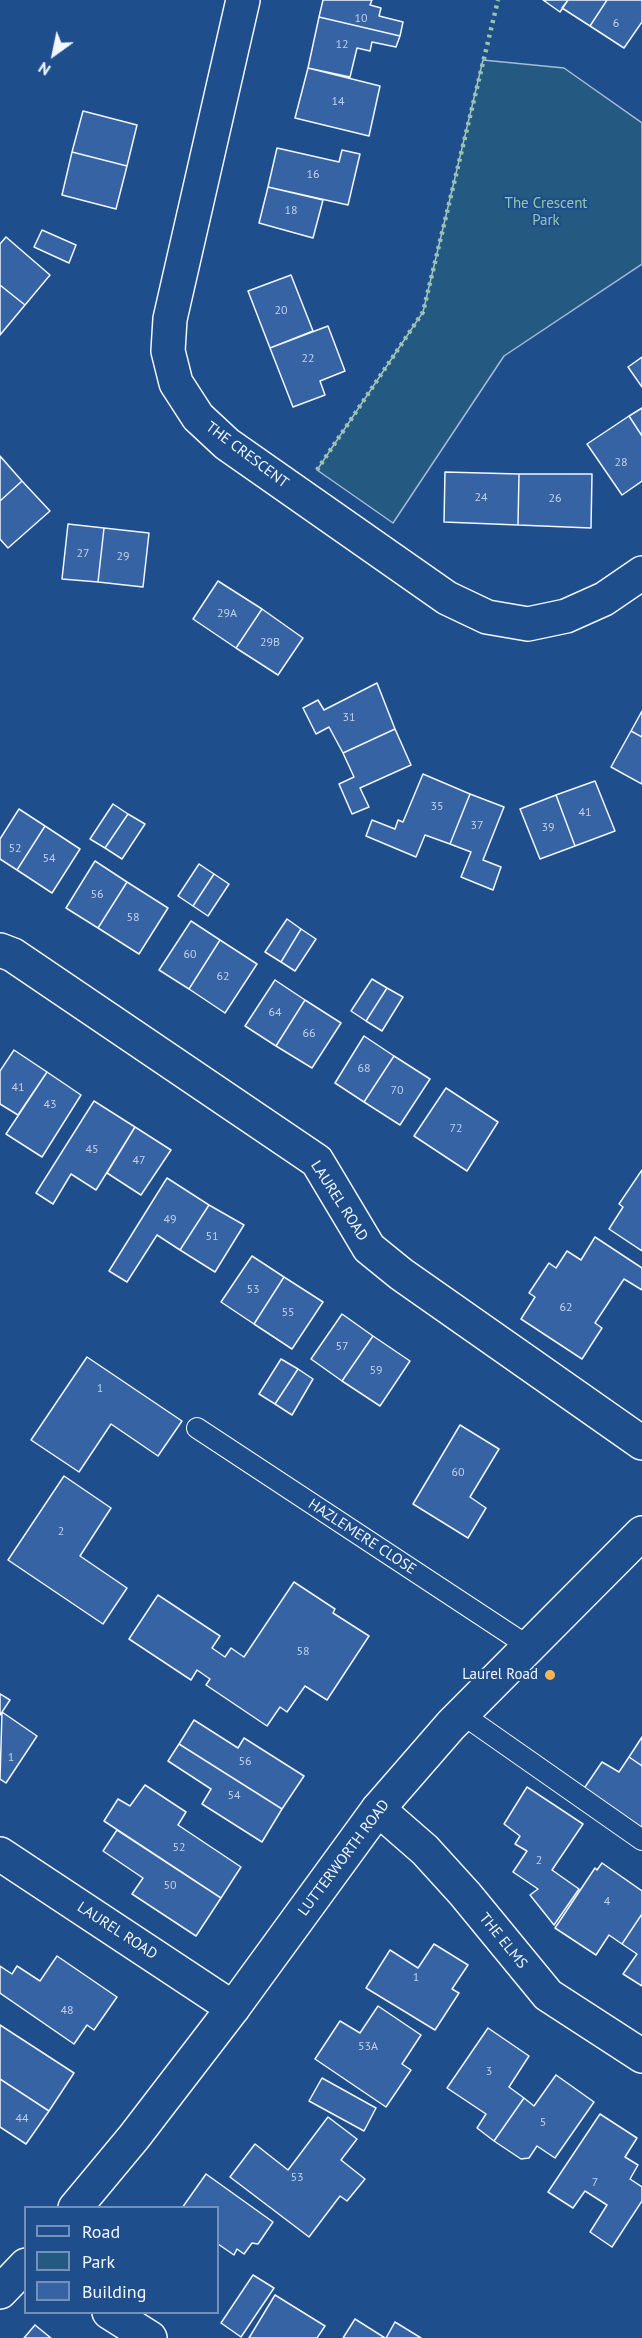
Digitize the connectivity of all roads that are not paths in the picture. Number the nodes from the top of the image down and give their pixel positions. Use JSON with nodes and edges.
{"nodes":[{"id":1,"x":243,"y":0,"type":"edge"},
{"id":2,"x":642,"y":573,"type":"edge"},
{"id":3,"x":0,"y":950,"type":"edge"},
{"id":4,"x":197,"y":1428,"type":"dead end"},
{"id":5,"x":642,"y":1443,"type":"edge"},
{"id":6,"x":642,"y":1533,"type":"edge"},
{"id":7,"x":528,"y":1646,"type":"junction"},
{"id":8,"x":462,"y":1714,"type":"junction"},
{"id":9,"x":378,"y":1809,"type":"junction"},
{"id":10,"x":642,"y":1840,"type":"edge"},
{"id":11,"x":0,"y":1854,"type":"edge"},
{"id":12,"x":233,"y":2008,"type":"junction"},
{"id":13,"x":642,"y":2056,"type":"edge"},
{"id":14,"x":77,"y":2206,"type":"edge"},
{"id":15,"x":24,"y":2267,"type":"edge"},
{"id":16,"x":0,"y":2292,"type":"edge"},
{"id":17,"x":111,"y":2314,"type":"edge"},
{"id":18,"x":150,"y":2338,"type":"edge"}],
"edges":[{"from":1,"to":2,"type":"street","name":"THE CRESCENT"},
{"from":3,"to":5,"type":"street","name":"LAUREL ROAD"},
{"from":4,"to":7,"type":"lane","name":"HAZLEMERE CLOSE"},
{"from":6,"to":7,"type":"street","name":"LUTTERWORTH ROAD"},
{"from":7,"to":8,"type":"street","name":"LUTTERWORTH ROAD"},
{"from":8,"to":9,"type":"street","name":"LUTTERWORTH ROAD"},
{"from":8,"to":10,"type":"lane"},
{"from":9,"to":12,"type":"street","name":"LUTTERWORTH ROAD"},
{"from":9,"to":13,"type":"street","name":"THE ELMS"},
{"from":11,"to":12,"type":"street","name":"LAUREL ROAD"},
{"from":12,"to":14,"type":"street","name":"LUTTERWORTH ROAD"},
{"from":15,"to":16,"type":"street"},
{"from":17,"to":18,"type":"street"}]}
